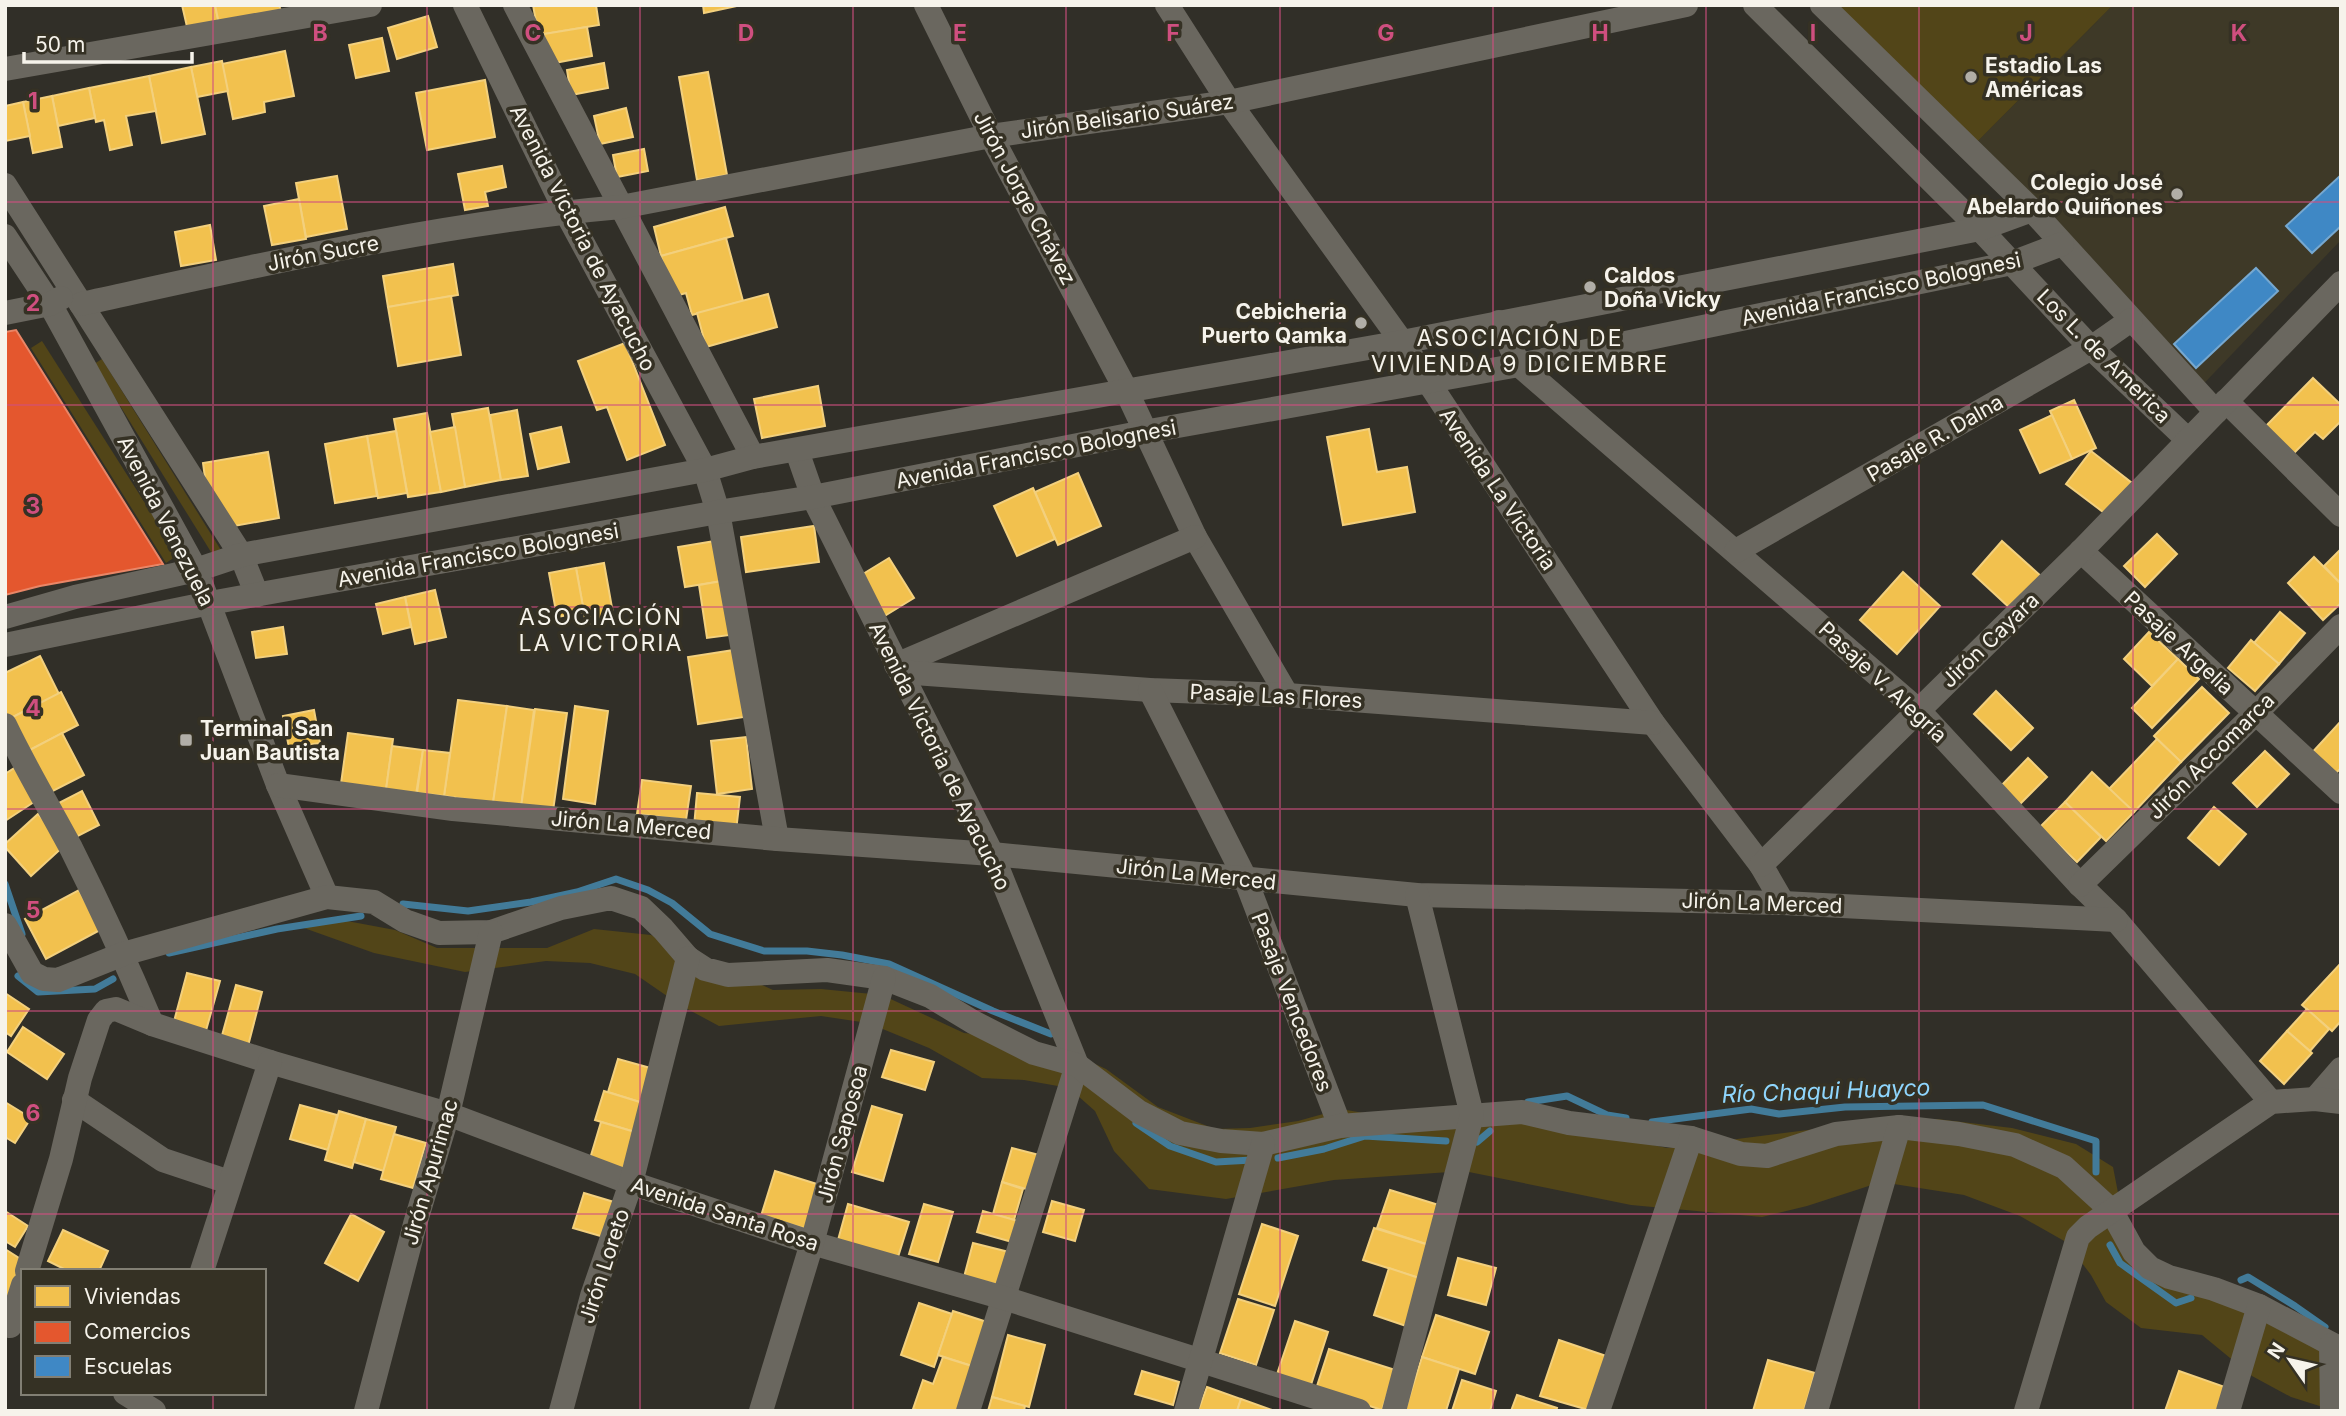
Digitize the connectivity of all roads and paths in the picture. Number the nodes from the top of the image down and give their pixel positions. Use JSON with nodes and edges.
{"nodes":[{"id":1,"x":370,"y":5,"type":"edge"},
{"id":2,"x":465,"y":5,"type":"edge"},
{"id":3,"x":515,"y":5,"type":"edge"},
{"id":4,"x":926,"y":5,"type":"edge"},
{"id":5,"x":1167,"y":5,"type":"edge"},
{"id":6,"x":1686,"y":5,"type":"edge"},
{"id":7,"x":1755,"y":5,"type":"edge"},
{"id":8,"x":1822,"y":5,"type":"edge"},
{"id":9,"x":5,"y":69,"type":"edge"},
{"id":10,"x":1229,"y":102,"type":"junction"},
{"id":11,"x":991,"y":136,"type":"junction"},
{"id":12,"x":5,"y":185,"type":"edge"},
{"id":13,"x":621,"y":207,"type":"junction"},
{"id":14,"x":2032,"y":210,"type":"junction"},
{"id":15,"x":566,"y":212,"type":"junction"},
{"id":16,"x":1980,"y":229,"type":"junction"},
{"id":17,"x":5,"y":236,"type":"edge"},
{"id":18,"x":2062,"y":244,"type":"junction"},
{"id":19,"x":2012,"y":263,"type":"junction"},
{"id":20,"x":1754,"y":274,"type":"junction"},
{"id":21,"x":2341,"y":283,"type":"edge"},
{"id":22,"x":77,"y":298,"type":"junction"},
{"id":23,"x":50,"y":304,"type":"junction"},
{"id":24,"x":1770,"y":312,"type":"junction"},
{"id":25,"x":5,"y":313,"type":"edge"},
{"id":26,"x":2131,"y":320,"type":"junction"},
{"id":27,"x":1499,"y":322,"type":"junction"},
{"id":28,"x":1402,"y":342,"type":"junction"},
{"id":29,"x":2091,"y":348,"type":"junction"},
{"id":30,"x":1519,"y":365,"type":"junction"},
{"id":31,"x":1427,"y":382,"type":"junction"},
{"id":32,"x":1126,"y":390,"type":"junction"},
{"id":33,"x":2221,"y":406,"type":"junction"},
{"id":34,"x":1144,"y":432,"type":"junction"},
{"id":35,"x":2187,"y":439,"type":"junction"},
{"id":36,"x":797,"y":451,"type":"junction"},
{"id":37,"x":753,"y":457,"type":"junction"},
{"id":38,"x":705,"y":470,"type":"junction"},
{"id":39,"x":813,"y":497,"type":"junction"},
{"id":40,"x":718,"y":512,"type":"junction"},
{"id":41,"x":2341,"y":515,"type":"edge"},
{"id":42,"x":1195,"y":537,"type":"junction"},
{"id":43,"x":1737,"y":551,"type":"junction"},
{"id":44,"x":2081,"y":551,"type":"junction"},
{"id":45,"x":241,"y":555,"type":"junction"},
{"id":46,"x":195,"y":570,"type":"junction"},
{"id":47,"x":257,"y":595,"type":"junction"},
{"id":48,"x":210,"y":603,"type":"junction"},
{"id":49,"x":5,"y":617,"type":"edge"},
{"id":50,"x":2341,"y":626,"type":"edge"},
{"id":51,"x":5,"y":645,"type":"edge"},
{"id":52,"x":898,"y":669,"type":"junction"},
{"id":53,"x":1150,"y":690,"type":"junction"},
{"id":54,"x":1287,"y":695,"type":"junction"},
{"id":55,"x":1918,"y":709,"type":"junction"},
{"id":56,"x":2255,"y":714,"type":"junction"},
{"id":57,"x":1653,"y":723,"type":"junction"},
{"id":58,"x":5,"y":725,"type":"edge"},
{"id":59,"x":278,"y":785,"type":"junction"},
{"id":60,"x":2341,"y":792,"type":"edge"},
{"id":61,"x":777,"y":839,"type":"junction"},
{"id":62,"x":992,"y":854,"type":"junction"},
{"id":63,"x":1760,"y":865,"type":"junction"},
{"id":64,"x":1245,"y":878,"type":"junction"},
{"id":65,"x":2080,"y":885,"type":"junction"},
{"id":66,"x":1417,"y":895,"type":"junction"},
{"id":67,"x":327,"y":898,"type":"junction"},
{"id":68,"x":1783,"y":903,"type":"junction"},
{"id":69,"x":2116,"y":920,"type":"junction"},
{"id":70,"x":5,"y":925,"type":"edge"},
{"id":71,"x":491,"y":932,"type":"junction"},
{"id":72,"x":123,"y":954,"type":"junction"},
{"id":73,"x":688,"y":958,"type":"junction"},
{"id":74,"x":884,"y":978,"type":"junction"},
{"id":75,"x":152,"y":1024,"type":"junction"},
{"id":76,"x":270,"y":1062,"type":"junction"},
{"id":77,"x":1077,"y":1065,"type":"junction"},
{"id":78,"x":2341,"y":1069,"type":"edge"},
{"id":79,"x":74,"y":1100,"type":"junction"},
{"id":80,"x":2315,"y":1100,"type":"junction"},
{"id":81,"x":2271,"y":1102,"type":"junction"},
{"id":82,"x":2341,"y":1102,"type":"edge"},
{"id":83,"x":448,"y":1114,"type":"junction"},
{"id":84,"x":1472,"y":1115,"type":"junction"},
{"id":85,"x":1340,"y":1126,"type":"junction"},
{"id":86,"x":1899,"y":1126,"type":"junction"},
{"id":87,"x":1691,"y":1138,"type":"junction"},
{"id":88,"x":1263,"y":1144,"type":"junction"},
{"id":89,"x":229,"y":1182,"type":"junction"},
{"id":90,"x":631,"y":1183,"type":"junction"},
{"id":91,"x":2112,"y":1210,"type":"junction"},
{"id":92,"x":812,"y":1243,"type":"junction"},
{"id":93,"x":28,"y":1269,"type":"edge"},
{"id":94,"x":203,"y":1269,"type":"edge"},
{"id":95,"x":21,"y":1294,"type":"edge"},
{"id":96,"x":1004,"y":1298,"type":"junction"},
{"id":97,"x":2259,"y":1306,"type":"junction"},
{"id":98,"x":13,"y":1328,"type":"edge"},
{"id":99,"x":2336,"y":1347,"type":"edge"},
{"id":100,"x":1201,"y":1362,"type":"junction"},
{"id":101,"x":129,"y":1395,"type":"edge"},
{"id":102,"x":164,"y":1395,"type":"edge"},
{"id":103,"x":157,"y":1411,"type":"edge"},
{"id":104,"x":366,"y":1411,"type":"edge"},
{"id":105,"x":561,"y":1411,"type":"edge"},
{"id":106,"x":761,"y":1411,"type":"edge"},
{"id":107,"x":968,"y":1411,"type":"edge"},
{"id":108,"x":1186,"y":1411,"type":"edge"},
{"id":109,"x":1359,"y":1411,"type":"edge"},
{"id":110,"x":1394,"y":1411,"type":"edge"},
{"id":111,"x":1598,"y":1411,"type":"edge"},
{"id":112,"x":1816,"y":1411,"type":"edge"},
{"id":113,"x":2026,"y":1411,"type":"edge"},
{"id":114,"x":2228,"y":1411,"type":"edge"},
{"id":115,"x":2332,"y":1411,"type":"edge"}],
"edges":[{"from":1,"to":9,"type":"street"},
{"from":2,"to":15,"type":"street","name":"Avenida Victoria de Ayacucho"},
{"from":3,"to":13,"type":"street"},
{"from":4,"to":11,"type":"street","name":"Jirón Jorge Chávez"},
{"from":5,"to":10,"type":"street","name":"Avenida La Victoria"},
{"from":6,"to":10,"type":"street","name":"Jirón Belisario Suárez"},
{"from":7,"to":16,"type":"street","name":"Los L. de America"},
{"from":8,"to":14,"type":"street","name":"Los L. de America"},
{"from":10,"to":11,"type":"street","name":"Jirón Belisario Suárez"},
{"from":10,"to":28,"type":"street","name":"Avenida La Victoria"},
{"from":11,"to":13,"type":"street","name":"Jirón Belisario Suárez"},
{"from":11,"to":32,"type":"street","name":"Jirón Jorge Chávez"},
{"from":12,"to":22,"type":"street","name":"Avenida Venezuela"},
{"from":13,"to":15,"type":"street","name":"Jirón Belisario Suárez"},
{"from":13,"to":37,"type":"street"},
{"from":14,"to":16,"type":"street","name":"Avenida Francisco Bolognesi"},
{"from":14,"to":18,"type":"street","name":"Los L. de America"},
{"from":15,"to":22,"type":"street","name":"Jirón Sucre"},
{"from":15,"to":38,"type":"street","name":"Avenida Victoria de Ayacucho"},
{"from":16,"to":19,"type":"street","name":"Los L. de America"},
{"from":16,"to":20,"type":"street","name":"Avenida Francisco Bolognesi"},
{"from":17,"to":23,"type":"street","name":"Avenida Venezuela"},
{"from":18,"to":19,"type":"street","name":"Avenida Francisco Bolognesi"},
{"from":18,"to":26,"type":"street","name":"Los L. de America"},
{"from":19,"to":24,"type":"street","name":"Avenida Francisco Bolognesi"},
{"from":19,"to":29,"type":"street","name":"Los L. de America"},
{"from":20,"to":24,"type":"street"},
{"from":20,"to":27,"type":"street","name":"Avenida Francisco Bolognesi"},
{"from":21,"to":33,"type":"street","name":"Jirón Cayara"},
{"from":22,"to":23,"type":"street","name":"Jirón Sucre"},
{"from":22,"to":45,"type":"street","name":"Avenida Venezuela"},
{"from":23,"to":25,"type":"street","name":"Jirón Sucre"},
{"from":23,"to":46,"type":"street","name":"Avenida Venezuela"},
{"from":24,"to":30,"type":"street","name":"Avenida Francisco Bolognesi"},
{"from":26,"to":29,"type":"street","name":"Pasaje R. Dalna"},
{"from":26,"to":33,"type":"street","name":"Los L. de America"},
{"from":27,"to":28,"type":"street","name":"Avenida Francisco Bolognesi"},
{"from":27,"to":30,"type":"street","name":"Pasaje V. Alegría"},
{"from":28,"to":31,"type":"street","name":"Avenida La Victoria"},
{"from":28,"to":32,"type":"street","name":"Avenida Francisco Bolognesi"},
{"from":29,"to":35,"type":"street","name":"Los L. de America"},
{"from":29,"to":43,"type":"street","name":"Pasaje R. Dalna"},
{"from":30,"to":31,"type":"street","name":"Avenida Francisco Bolognesi"},
{"from":30,"to":43,"type":"street","name":"Pasaje V. Alegría"},
{"from":31,"to":34,"type":"street","name":"Avenida Francisco Bolognesi"},
{"from":31,"to":57,"type":"street","name":"Avenida La Victoria"},
{"from":32,"to":34,"type":"street","name":"Jirón Jorge Chávez"},
{"from":32,"to":36,"type":"street","name":"Avenida Francisco Bolognesi"},
{"from":33,"to":35,"type":"street","name":"Jirón Cayara"},
{"from":33,"to":41,"type":"street","name":"Los L. de America"},
{"from":34,"to":39,"type":"street","name":"Avenida Francisco Bolognesi"},
{"from":34,"to":42,"type":"street","name":"Jirón Jorge Chávez"},
{"from":35,"to":44,"type":"street","name":"Jirón Cayara"},
{"from":36,"to":37,"type":"street","name":"Avenida Francisco Bolognesi"},
{"from":36,"to":39,"type":"street","name":"Avenida Victoria de Ayacucho"},
{"from":37,"to":38,"type":"street","name":"Avenida Francisco Bolognesi"},
{"from":38,"to":40,"type":"street","name":"Avenida Victoria de Ayacucho"},
{"from":38,"to":45,"type":"street","name":"Avenida Francisco Bolognesi"},
{"from":39,"to":40,"type":"street","name":"Avenida Francisco Bolognesi"},
{"from":39,"to":52,"type":"street","name":"Avenida Victoria de Ayacucho"},
{"from":40,"to":47,"type":"street","name":"Avenida Francisco Bolognesi"},
{"from":40,"to":61,"type":"street","name":"Avenida Victoria de Ayacucho"},
{"from":42,"to":52,"type":"street"},
{"from":42,"to":54,"type":"street","name":"Jirón Jorge Chávez"},
{"from":43,"to":55,"type":"street","name":"Pasaje V. Alegría"},
{"from":44,"to":55,"type":"street","name":"Jirón Cayara"},
{"from":44,"to":56,"type":"street","name":"Pasaje Argelia"},
{"from":45,"to":46,"type":"street","name":"Avenida Francisco Bolognesi"},
{"from":45,"to":47,"type":"street","name":"Avenida Venezuela"},
{"from":46,"to":48,"type":"street","name":"Avenida Venezuela"},
{"from":46,"to":49,"type":"street","name":"Avenida Francisco Bolognesi"},
{"from":47,"to":48,"type":"street","name":"Avenida Francisco Bolognesi"},
{"from":48,"to":51,"type":"street","name":"Avenida Francisco Bolognesi"},
{"from":48,"to":59,"type":"street","name":"Avenida Venezuela"},
{"from":50,"to":56,"type":"street","name":"Jirón Accomarca"},
{"from":52,"to":53,"type":"street","name":"Pasaje Las Flores"},
{"from":52,"to":62,"type":"street","name":"Avenida Victoria de Ayacucho"},
{"from":53,"to":54,"type":"street","name":"Pasaje Las Flores"},
{"from":53,"to":64,"type":"street","name":"Pasaje Vencedores"},
{"from":54,"to":57,"type":"street","name":"Pasaje Las Flores"},
{"from":55,"to":63,"type":"street","name":"Jirón Cayara"},
{"from":55,"to":65,"type":"street","name":"Pasaje V. Alegría"},
{"from":56,"to":60,"type":"street","name":"Pasaje Argelia"},
{"from":56,"to":65,"type":"street","name":"Jirón Accomarca"},
{"from":57,"to":63,"type":"street","name":"Avenida La Victoria"},
{"from":58,"to":72,"type":"street"},
{"from":59,"to":61,"type":"street","name":"Jirón La Merced"},
{"from":59,"to":67,"type":"street","name":"Avenida Venezuela"},
{"from":61,"to":62,"type":"street","name":"Jirón La Merced"},
{"from":62,"to":64,"type":"street","name":"Jirón La Merced"},
{"from":62,"to":77,"type":"street","name":"Avenida Victoria de Ayacucho"},
{"from":63,"to":68,"type":"street","name":"Avenida La Victoria"},
{"from":64,"to":66,"type":"street","name":"Jirón La Merced"},
{"from":64,"to":85,"type":"street","name":"Pasaje Vencedores"},
{"from":65,"to":69,"type":"street","name":"Pasaje V. Alegría"},
{"from":66,"to":68,"type":"street","name":"Jirón La Merced"},
{"from":66,"to":84,"type":"street"},
{"from":67,"to":71,"type":"street"},
{"from":67,"to":72,"type":"street"},
{"from":68,"to":69,"type":"street","name":"Jirón La Merced"},
{"from":69,"to":81,"type":"street","name":"Pasaje V. Alegría"},
{"from":70,"to":72,"type":"street"},
{"from":71,"to":73,"type":"street"},
{"from":71,"to":83,"type":"street","name":"Jirón Apurimac"},
{"from":72,"to":75,"type":"street"},
{"from":73,"to":74,"type":"street"},
{"from":73,"to":90,"type":"street","name":"Jirón Loreto"},
{"from":74,"to":77,"type":"street"},
{"from":74,"to":92,"type":"street","name":"Jirón Saposoa"},
{"from":75,"to":76,"type":"street","name":"Avenida Santa Rosa"},
{"from":75,"to":79,"type":"street","name":"Avenida Santa Rosa"},
{"from":76,"to":83,"type":"street","name":"Avenida Santa Rosa"},
{"from":76,"to":89,"type":"street"},
{"from":77,"to":88,"type":"street"},
{"from":77,"to":96,"type":"street"},
{"from":78,"to":80,"type":"street"},
{"from":79,"to":89,"type":"street"},
{"from":79,"to":93,"type":"street"},
{"from":80,"to":81,"type":"street"},
{"from":80,"to":82,"type":"street"},
{"from":81,"to":91,"type":"street"},
{"from":83,"to":90,"type":"street","name":"Avenida Santa Rosa"},
{"from":83,"to":104,"type":"street","name":"Jirón Apurimac"},
{"from":84,"to":85,"type":"street"},
{"from":84,"to":87,"type":"street"},
{"from":84,"to":110,"type":"street"},
{"from":85,"to":88,"type":"street"},
{"from":86,"to":87,"type":"street"},
{"from":86,"to":91,"type":"street"},
{"from":86,"to":112,"type":"street"},
{"from":87,"to":111,"type":"street"},
{"from":88,"to":100,"type":"street"},
{"from":89,"to":94,"type":"street"},
{"from":90,"to":92,"type":"street","name":"Avenida Santa Rosa"},
{"from":90,"to":105,"type":"street","name":"Jirón Loreto"},
{"from":91,"to":97,"type":"street"},
{"from":91,"to":113,"type":"street"},
{"from":92,"to":96,"type":"street","name":"Avenida Santa Rosa"},
{"from":92,"to":106,"type":"street","name":"Jirón Saposoa"},
{"from":95,"to":98,"type":"street"},
{"from":96,"to":100,"type":"street","name":"Avenida Santa Rosa"},
{"from":96,"to":107,"type":"street"},
{"from":97,"to":99,"type":"street"},
{"from":97,"to":114,"type":"street"},
{"from":99,"to":115,"type":"street"},
{"from":100,"to":108,"type":"street"},
{"from":100,"to":109,"type":"street","name":"Avenida Santa Rosa"},
{"from":101,"to":103,"type":"street"},
{"from":102,"to":103,"type":"street"}]}
